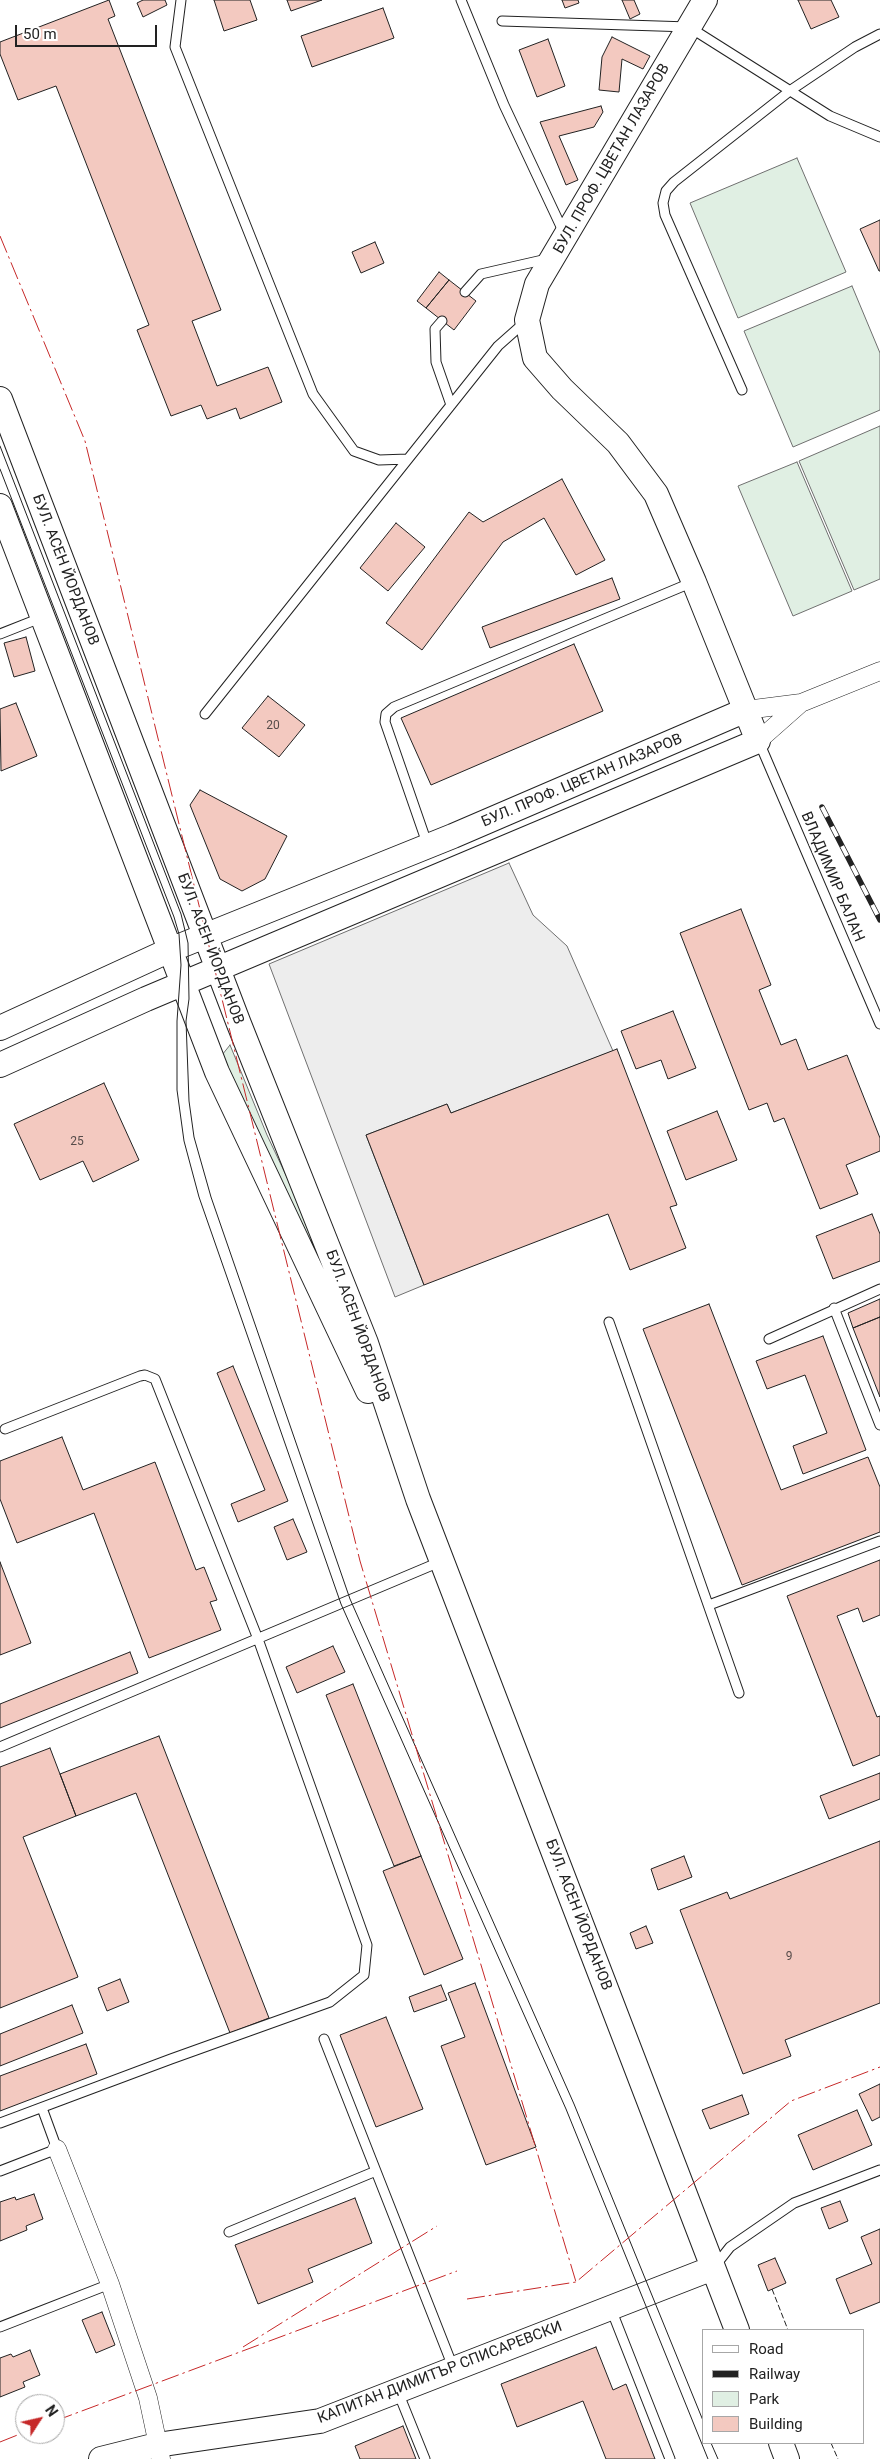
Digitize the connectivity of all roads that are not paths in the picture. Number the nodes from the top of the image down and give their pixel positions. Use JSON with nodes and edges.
{"nodes":[{"id":1,"x":181,"y":0,"type":"edge"},
{"id":2,"x":461,"y":0,"type":"edge"},
{"id":3,"x":706,"y":0,"type":"edge"},
{"id":4,"x":502,"y":21,"type":"dead end"},
{"id":5,"x":689,"y":28,"type":"junction"},
{"id":6,"x":880,"y":34,"type":"edge"},
{"id":7,"x":790,"y":90,"type":"junction"},
{"id":8,"x":880,"y":136,"type":"edge"},
{"id":9,"x":566,"y":237,"type":"junction"},
{"id":10,"x":554,"y":257,"type":"junction"},
{"id":11,"x":465,"y":292,"type":"dead end"},
{"id":12,"x":527,"y":320,"type":"junction"},
{"id":13,"x":442,"y":321,"type":"dead end"},
{"id":14,"x":742,"y":390,"type":"dead end"},
{"id":15,"x":0,"y":398,"type":"edge"},
{"id":16,"x":451,"y":405,"type":"junction"},
{"id":17,"x":408,"y":459,"type":"junction"},
{"id":18,"x":0,"y":506,"type":"edge"},
{"id":19,"x":694,"y":582,"type":"junction"},
{"id":20,"x":43,"y":617,"type":"junction"},
{"id":21,"x":0,"y":634,"type":"edge"},
{"id":22,"x":880,"y":671,"type":"edge"},
{"id":23,"x":801,"y":703,"type":"junction"},
{"id":24,"x":746,"y":710,"type":"junction"},
{"id":25,"x":205,"y":714,"type":"dead end"},
{"id":26,"x":758,"y":741,"type":"junction"},
{"id":27,"x":428,"y":846,"type":"junction"},
{"id":28,"x":205,"y":936,"type":"junction"},
{"id":29,"x":170,"y":950,"type":"junction"},
{"id":30,"x":218,"y":969,"type":"junction"},
{"id":31,"x":183,"y":984,"type":"junction"},
{"id":32,"x":880,"y":1024,"type":"edge"},
{"id":33,"x":0,"y":1028,"type":"edge"},
{"id":34,"x":0,"y":1065,"type":"edge"},
{"id":35,"x":880,"y":1289,"type":"edge"},
{"id":36,"x":834,"y":1308,"type":"junction"},
{"id":37,"x":609,"y":1322,"type":"dead end"},
{"id":38,"x":769,"y":1339,"type":"dead end"},
{"id":39,"x":880,"y":1425,"type":"edge"},
{"id":40,"x":5,"y":1429,"type":"dead end"},
{"id":41,"x":418,"y":1499,"type":"junction"},
{"id":42,"x":880,"y":1541,"type":"edge"},
{"id":43,"x":442,"y":1561,"type":"junction"},
{"id":44,"x":709,"y":1605,"type":"junction"},
{"id":45,"x":258,"y":1639,"type":"junction"},
{"id":46,"x":739,"y":1693,"type":"dead end"},
{"id":47,"x":0,"y":1747,"type":"edge"},
{"id":48,"x":324,"y":2039,"type":"dead end"},
{"id":49,"x":42,"y":2108,"type":"junction"},
{"id":50,"x":0,"y":2123,"type":"edge"},
{"id":51,"x":57,"y":2149,"type":"junction"},
{"id":52,"x":880,"y":2170,"type":"edge"},
{"id":53,"x":0,"y":2171,"type":"edge"},
{"id":54,"x":376,"y":2172,"type":"junction"},
{"id":55,"x":229,"y":2232,"type":"dead end"},
{"id":56,"x":713,"y":2268,"type":"junction"},
{"id":57,"x":110,"y":2284,"type":"junction"},
{"id":58,"x":611,"y":2308,"type":"junction"},
{"id":59,"x":0,"y":2326,"type":"edge"},
{"id":60,"x":737,"y":2329,"type":"edge"},
{"id":61,"x":454,"y":2370,"type":"junction"},
{"id":62,"x":398,"y":2392,"type":"junction"},
{"id":63,"x":781,"y":2444,"type":"edge"},
{"id":64,"x":159,"y":2452,"type":"edge"},
{"id":65,"x":100,"y":2459,"type":"edge"},
{"id":66,"x":424,"y":2459,"type":"edge"},
{"id":67,"x":670,"y":2459,"type":"edge"},
{"id":68,"x":788,"y":2459,"type":"edge"}],
"edges":[{"from":1,"to":17,"type":"lane"},
{"from":2,"to":9,"type":"lane"},
{"from":3,"to":5,"type":"main road","name":"БУЛ. ПРОФ. ЦВЕТАН ЛАЗАРОВ"},
{"from":4,"to":5,"type":"lane"},
{"from":5,"to":7,"type":"lane"},
{"from":5,"to":9,"type":"main road","name":"БУЛ. ПРОФ. ЦВЕТАН ЛАЗАРОВ"},
{"from":6,"to":7,"type":"lane"},
{"from":7,"to":8,"type":"lane"},
{"from":7,"to":14,"type":"lane"},
{"from":9,"to":10,"type":"main road","name":"БУЛ. ПРОФ. ЦВЕТАН ЛАЗАРОВ"},
{"from":10,"to":11,"type":"lane"},
{"from":10,"to":12,"type":"main road","name":"БУЛ. ПРОФ. ЦВЕТАН ЛАЗАРОВ"},
{"from":12,"to":16,"type":"lane"},
{"from":12,"to":19,"type":"main road","name":"БУЛ. ПРОФ. ЦВЕТАН ЛАЗАРОВ"},
{"from":13,"to":16,"type":"lane"},
{"from":15,"to":28,"type":"main road","name":"БУЛ. АСЕН ЙОРДАНОВ"},
{"from":16,"to":17,"type":"lane"},
{"from":17,"to":25,"type":"lane"},
{"from":18,"to":20,"type":"main road","name":"БУЛ. АСЕН ЙОРДАНОВ"},
{"from":19,"to":24,"type":"main road","name":"БУЛ. ПРОФ. ЦВЕТАН ЛАЗАРОВ"},
{"from":19,"to":27,"type":"lane"},
{"from":20,"to":21,"type":"lane"},
{"from":20,"to":29,"type":"main road","name":"БУЛ. АСЕН ЙОРДАНОВ"},
{"from":22,"to":23,"type":"street"},
{"from":23,"to":24,"type":"street"},
{"from":23,"to":26,"type":"street"},
{"from":24,"to":26,"type":"main road"},
{"from":24,"to":27,"type":"main road","name":"БУЛ. ПРОФ. ЦВЕТАН ЛАЗАРОВ"},
{"from":26,"to":30,"type":"main road"},
{"from":26,"to":32,"type":"lane","name":"ВЛАДИМИР БАЛАН"},
{"from":27,"to":28,"type":"main road","name":"БУЛ. ПРОФ. ЦВЕТАН ЛАЗАРОВ"},
{"from":28,"to":29,"type":"main road","name":"БУЛ. ПРОФ. ЦВЕТАН ЛАЗАРОВ"},
{"from":28,"to":30,"type":"main road","name":"БУЛ. АСЕН ЙОРДАНОВ"},
{"from":29,"to":31,"type":"main road","name":"БУЛ. АСЕН ЙОРДАНОВ"},
{"from":29,"to":33,"type":"main road","name":"БУЛ. ПРОФ. ЦВЕТАН ЛАЗАРОВ"},
{"from":30,"to":31,"type":"main road"},
{"from":30,"to":41,"type":"main road","name":"БУЛ. АСЕН ЙОРДАНОВ"},
{"from":31,"to":34,"type":"main road"},
{"from":31,"to":41,"type":"main road","name":"БУЛ. АСЕН ЙОРДАНОВ"},
{"from":35,"to":36,"type":"lane"},
{"from":36,"to":38,"type":"lane"},
{"from":36,"to":39,"type":"lane"},
{"from":37,"to":44,"type":"lane"},
{"from":40,"to":45,"type":"lane"},
{"from":41,"to":43,"type":"main road","name":"БУЛ. АСЕН ЙОРДАНОВ"},
{"from":42,"to":44,"type":"lane"},
{"from":43,"to":45,"type":"lane"},
{"from":43,"to":56,"type":"main road","name":"БУЛ. АСЕН ЙОРДАНОВ"},
{"from":44,"to":46,"type":"lane"},
{"from":45,"to":47,"type":"lane"},
{"from":45,"to":49,"type":"lane"},
{"from":48,"to":54,"type":"lane"},
{"from":49,"to":50,"type":"lane"},
{"from":49,"to":51,"type":"lane"},
{"from":51,"to":53,"type":"lane"},
{"from":51,"to":57,"type":"street"},
{"from":52,"to":56,"type":"lane"},
{"from":54,"to":55,"type":"lane"},
{"from":54,"to":61,"type":"lane"},
{"from":56,"to":58,"type":"main road","name":"КАПИТАН ДИМИТЪР СПИСАРЕВСКИ"},
{"from":56,"to":60,"type":"main road","name":"БУЛ. АСЕН ЙОРДАНОВ"},
{"from":57,"to":59,"type":"lane"},
{"from":57,"to":64,"type":"street"},
{"from":58,"to":61,"type":"main road","name":"КАПИТАН ДИМИТЪР СПИСАРЕВСКИ"},
{"from":58,"to":67,"type":"lane"},
{"from":61,"to":62,"type":"main road","name":"КАПИТАН ДИМИТЪР СПИСАРЕВСКИ"},
{"from":62,"to":64,"type":"main road","name":"КАПИТАН ДИМИТЪР СПИСАРЕВСКИ"},
{"from":62,"to":66,"type":"lane"},
{"from":63,"to":68,"type":"main road"},
{"from":64,"to":65,"type":"main road","name":"КАПИТАН ДИМИТЪР СПИСАРЕВСКИ"}]}
